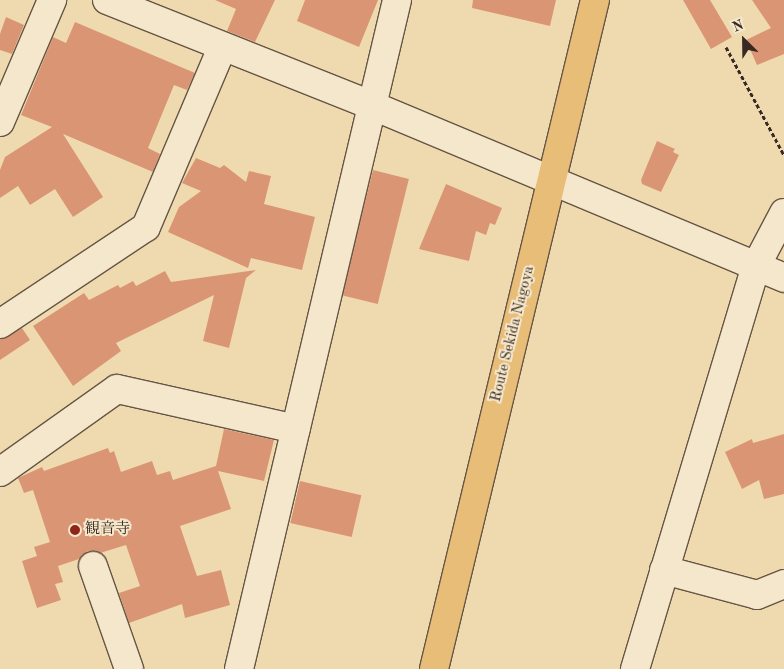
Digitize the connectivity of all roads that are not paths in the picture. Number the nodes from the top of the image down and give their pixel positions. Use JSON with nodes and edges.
{"nodes":[{"id":1,"x":52,"y":0,"type":"edge"},
{"id":2,"x":107,"y":0,"type":"edge"},
{"id":3,"x":397,"y":0,"type":"edge"},
{"id":4,"x":595,"y":0,"type":"edge"},
{"id":5,"x":222,"y":48,"type":"junction"},
{"id":6,"x":372,"y":105,"type":"junction"},
{"id":7,"x":0,"y":122,"type":"edge"},
{"id":8,"x":551,"y":180,"type":"junction"},
{"id":9,"x":784,"y":214,"type":"edge"},
{"id":10,"x":756,"y":266,"type":"junction"},
{"id":11,"x":784,"y":278,"type":"edge"},
{"id":12,"x":0,"y":324,"type":"edge"},
{"id":13,"x":296,"y":429,"type":"junction"},
{"id":14,"x":0,"y":472,"type":"edge"},
{"id":15,"x":93,"y":566,"type":"dead end"},
{"id":16,"x":664,"y":570,"type":"junction"},
{"id":17,"x":784,"y":584,"type":"edge"},
{"id":18,"x":129,"y":669,"type":"edge"},
{"id":19,"x":239,"y":669,"type":"edge"},
{"id":20,"x":434,"y":669,"type":"edge"},
{"id":21,"x":634,"y":669,"type":"edge"}],
"edges":[{"from":1,"to":7,"type":"street"},
{"from":2,"to":5,"type":"street"},
{"from":3,"to":6,"type":"street"},
{"from":4,"to":8,"type":"main road","name":"Route Sekida Nagoya"},
{"from":5,"to":6,"type":"street"},
{"from":5,"to":12,"type":"street"},
{"from":6,"to":8,"type":"street"},
{"from":6,"to":13,"type":"street"},
{"from":8,"to":10,"type":"street"},
{"from":8,"to":20,"type":"main road","name":"Route Sekida Nagoya"},
{"from":9,"to":10,"type":"street"},
{"from":10,"to":11,"type":"street"},
{"from":10,"to":16,"type":"street"},
{"from":13,"to":14,"type":"street"},
{"from":13,"to":19,"type":"street"},
{"from":15,"to":18,"type":"street"},
{"from":16,"to":17,"type":"street"},
{"from":16,"to":21,"type":"street"}]}
